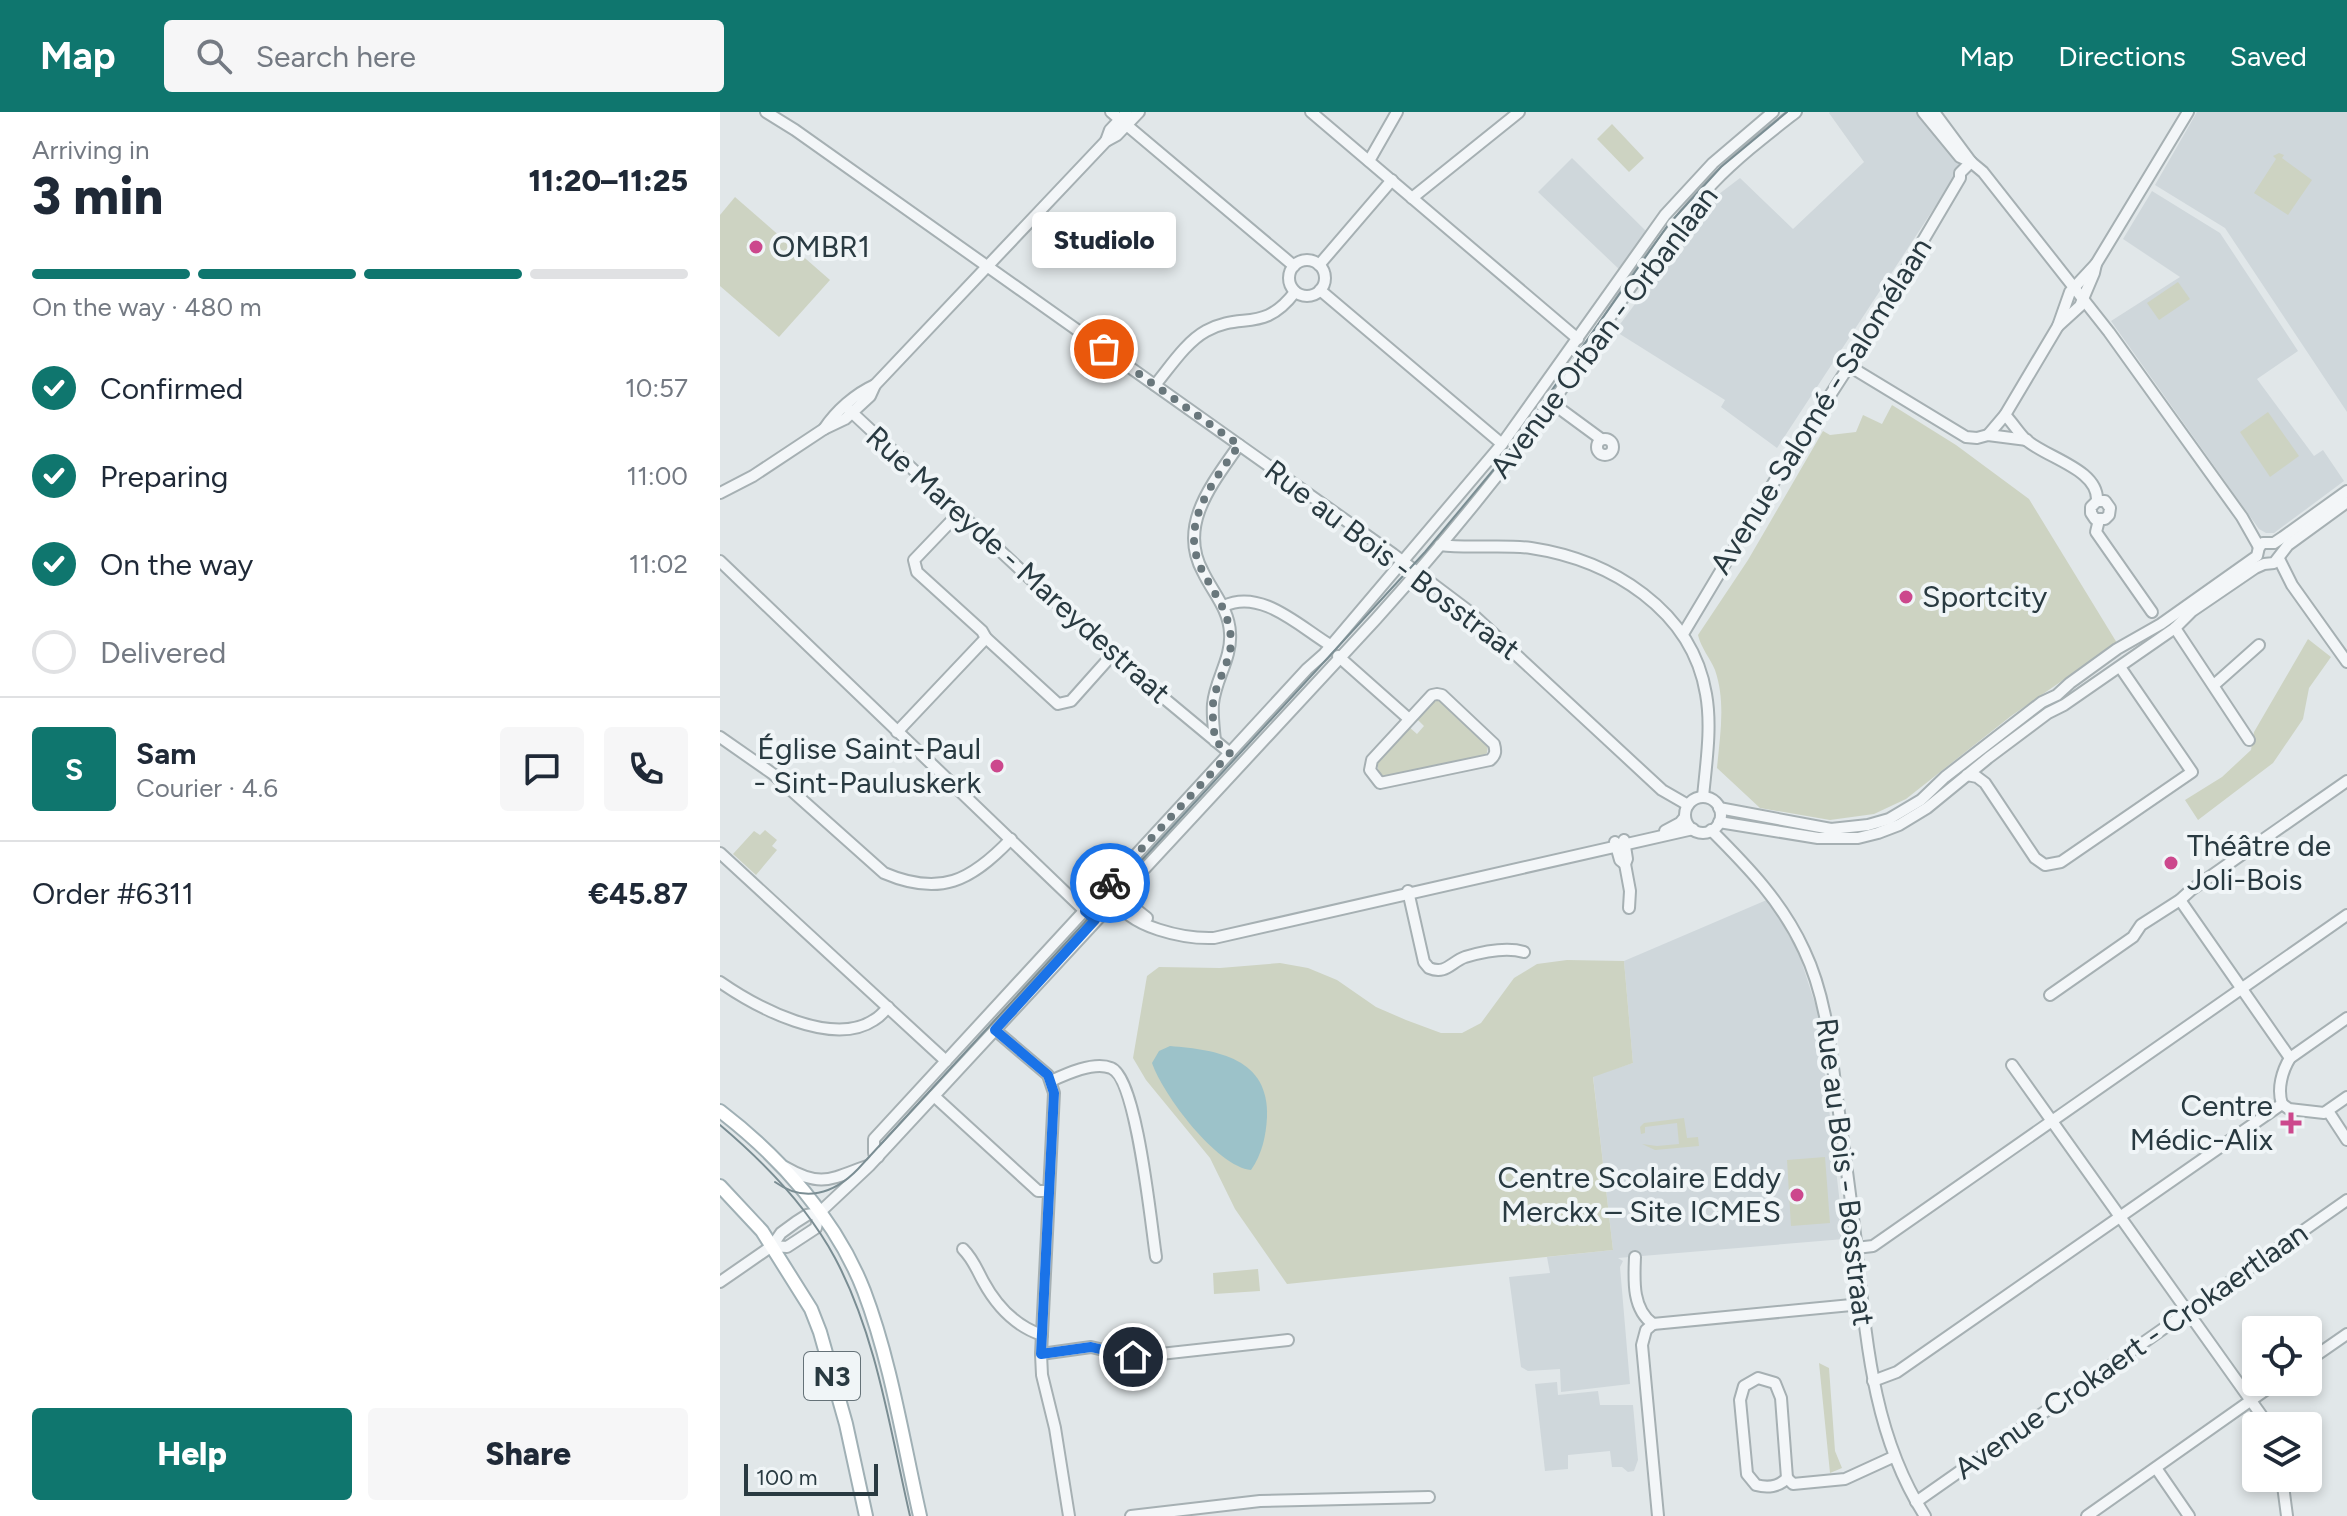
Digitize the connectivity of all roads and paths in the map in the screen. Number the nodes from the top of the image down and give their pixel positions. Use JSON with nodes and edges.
{"nodes":[{"id":1,"x":766,"y":112,"type":"edge"},
{"id":2,"x":790,"y":112,"type":"edge"},
{"id":3,"x":1139,"y":112,"type":"edge"},
{"id":4,"x":1311,"y":112,"type":"edge"},
{"id":5,"x":1397,"y":112,"type":"edge"},
{"id":6,"x":1519,"y":112,"type":"edge"},
{"id":7,"x":1773,"y":112,"type":"edge"},
{"id":8,"x":1796,"y":112,"type":"edge"},
{"id":9,"x":1923,"y":112,"type":"edge"},
{"id":10,"x":1934,"y":112,"type":"edge"},
{"id":11,"x":2188,"y":112,"type":"edge"},
{"id":12,"x":1121,"y":117,"type":"edge"},
{"id":13,"x":784,"y":122,"type":"junction"},
{"id":14,"x":1369,"y":161,"type":"junction"},
{"id":15,"x":1971,"y":162,"type":"junction"},
{"id":16,"x":1392,"y":180,"type":"junction"},
{"id":17,"x":1412,"y":198,"type":"junction"},
{"id":18,"x":2096,"y":264,"type":"junction"},
{"id":19,"x":1319,"y":265,"type":"junction"},
{"id":20,"x":987,"y":266,"type":"junction"},
{"id":21,"x":1294,"y":266,"type":"junction"},
{"id":22,"x":2074,"y":286,"type":"junction"},
{"id":23,"x":1320,"y":290,"type":"junction"},
{"id":24,"x":1295,"y":292,"type":"junction"},
{"id":25,"x":2083,"y":299,"type":"junction"},
{"id":26,"x":2058,"y":326,"type":"junction"},
{"id":27,"x":1578,"y":339,"type":"junction"},
{"id":28,"x":1849,"y":366,"type":"junction"},
{"id":29,"x":1155,"y":385,"type":"junction"},
{"id":30,"x":1552,"y":403,"type":"junction"},
{"id":31,"x":848,"y":410,"type":"junction"},
{"id":32,"x":2005,"y":415,"type":"junction"},
{"id":33,"x":1988,"y":435,"type":"junction"},
{"id":34,"x":1601,"y":439,"type":"dead end"},
{"id":35,"x":2027,"y":440,"type":"junction"},
{"id":36,"x":1502,"y":444,"type":"junction"},
{"id":37,"x":1239,"y":445,"type":"junction"},
{"id":38,"x":2347,"y":491,"type":"edge"},
{"id":39,"x":720,"y":493,"type":"edge"},
{"id":40,"x":2347,"y":502,"type":"edge"},
{"id":41,"x":958,"y":514,"type":"junction"},
{"id":42,"x":1443,"y":516,"type":"junction"},
{"id":43,"x":1455,"y":527,"type":"junction"},
{"id":44,"x":1440,"y":545,"type":"junction"},
{"id":45,"x":2269,"y":553,"type":"junction"},
{"id":46,"x":720,"y":561,"type":"edge"},
{"id":47,"x":1403,"y":562,"type":"junction"},
{"id":48,"x":1417,"y":572,"type":"junction"},
{"id":49,"x":1224,"y":606,"type":"junction"},
{"id":50,"x":2152,"y":612,"type":"dead end"},
{"id":51,"x":2175,"y":628,"type":"junction"},
{"id":52,"x":1683,"y":634,"type":"junction"},
{"id":53,"x":986,"y":638,"type":"junction"},
{"id":54,"x":1330,"y":645,"type":"junction"},
{"id":55,"x":2259,"y":645,"type":"dead end"},
{"id":56,"x":2342,"y":647,"type":"edge"},
{"id":57,"x":1112,"y":655,"type":"junction"},
{"id":58,"x":1338,"y":656,"type":"junction"},
{"id":59,"x":2347,"y":662,"type":"edge"},
{"id":60,"x":2120,"y":667,"type":"junction"},
{"id":61,"x":2214,"y":685,"type":"junction"},
{"id":62,"x":1409,"y":719,"type":"junction"},
{"id":63,"x":897,"y":732,"type":"junction"},
{"id":64,"x":720,"y":737,"type":"edge"},
{"id":65,"x":2249,"y":740,"type":"dead end"},
{"id":66,"x":1215,"y":741,"type":"junction"},
{"id":67,"x":1230,"y":753,"type":"junction"},
{"id":68,"x":1967,"y":775,"type":"junction"},
{"id":69,"x":2347,"y":781,"type":"edge"},
{"id":70,"x":1703,"y":797,"type":"junction"},
{"id":71,"x":1719,"y":808,"type":"junction"},
{"id":72,"x":1687,"y":811,"type":"junction"},
{"id":73,"x":1738,"y":825,"type":"junction"},
{"id":74,"x":1715,"y":826,"type":"junction"},
{"id":75,"x":1693,"y":829,"type":"junction"},
{"id":76,"x":1011,"y":839,"type":"junction"},
{"id":77,"x":1620,"y":843,"type":"junction"},
{"id":78,"x":1728,"y":847,"type":"junction"},
{"id":79,"x":720,"y":853,"type":"edge"},
{"id":80,"x":1408,"y":892,"type":"junction"},
{"id":81,"x":1116,"y":898,"type":"junction"},
{"id":82,"x":2180,"y":900,"type":"junction"},
{"id":83,"x":1629,"y":908,"type":"dead end"},
{"id":84,"x":1085,"y":911,"type":"junction"},
{"id":85,"x":2347,"y":915,"type":"edge"},
{"id":86,"x":1095,"y":920,"type":"junction"},
{"id":87,"x":1524,"y":952,"type":"dead end"},
{"id":88,"x":720,"y":982,"type":"edge"},
{"id":89,"x":2241,"y":989,"type":"junction"},
{"id":90,"x":2050,"y":995,"type":"dead end"},
{"id":91,"x":888,"y":1007,"type":"junction"},
{"id":92,"x":2347,"y":1018,"type":"edge"},
{"id":93,"x":995,"y":1030,"type":"junction"},
{"id":94,"x":2290,"y":1058,"type":"junction"},
{"id":95,"x":946,"y":1061,"type":"junction"},
{"id":96,"x":2012,"y":1065,"type":"dead end"},
{"id":97,"x":1051,"y":1081,"type":"junction"},
{"id":98,"x":934,"y":1096,"type":"junction"},
{"id":99,"x":2347,"y":1097,"type":"edge"},
{"id":100,"x":2282,"y":1104,"type":"junction"},
{"id":101,"x":720,"y":1111,"type":"edge"},
{"id":102,"x":2328,"y":1111,"type":"junction"},
{"id":103,"x":2051,"y":1121,"type":"junction"},
{"id":104,"x":2347,"y":1140,"type":"edge"},
{"id":105,"x":878,"y":1157,"type":"junction"},
{"id":106,"x":782,"y":1165,"type":"junction"},
{"id":107,"x":869,"y":1166,"type":"junction"},
{"id":108,"x":720,"y":1186,"type":"edge"},
{"id":109,"x":1048,"y":1191,"type":"junction"},
{"id":110,"x":2347,"y":1200,"type":"edge"},
{"id":111,"x":819,"y":1213,"type":"junction"},
{"id":112,"x":2119,"y":1217,"type":"junction"},
{"id":113,"x":772,"y":1246,"type":"junction"},
{"id":114,"x":1856,"y":1248,"type":"junction"},
{"id":115,"x":963,"y":1249,"type":"dead end"},
{"id":116,"x":1156,"y":1257,"type":"dead end"},
{"id":117,"x":1635,"y":1257,"type":"dead end"},
{"id":118,"x":720,"y":1282,"type":"edge"},
{"id":119,"x":1862,"y":1304,"type":"junction"},
{"id":120,"x":2187,"y":1312,"type":"junction"},
{"id":121,"x":1653,"y":1324,"type":"junction"},
{"id":122,"x":2347,"y":1334,"type":"edge"},
{"id":123,"x":1042,"y":1335,"type":"junction"},
{"id":124,"x":1288,"y":1340,"type":"dead end"},
{"id":125,"x":2322,"y":1351,"type":"edge"},
{"id":126,"x":1041,"y":1354,"type":"junction"},
{"id":127,"x":1873,"y":1381,"type":"junction"},
{"id":128,"x":2257,"y":1396,"type":"edge"},
{"id":129,"x":2250,"y":1401,"type":"junction"},
{"id":130,"x":2258,"y":1412,"type":"edge"},
{"id":131,"x":1893,"y":1457,"type":"junction"},
{"id":132,"x":2156,"y":1468,"type":"junction"},
{"id":133,"x":1787,"y":1478,"type":"junction"},
{"id":134,"x":2284,"y":1492,"type":"edge"},
{"id":135,"x":1429,"y":1497,"type":"dead end"},
{"id":136,"x":1916,"y":1502,"type":"junction"},
{"id":137,"x":866,"y":1516,"type":"edge"},
{"id":138,"x":920,"y":1516,"type":"edge"},
{"id":139,"x":1069,"y":1516,"type":"edge"},
{"id":140,"x":1131,"y":1516,"type":"edge"},
{"id":141,"x":1658,"y":1516,"type":"edge"},
{"id":142,"x":1925,"y":1516,"type":"edge"},
{"id":143,"x":2087,"y":1516,"type":"edge"},
{"id":144,"x":2189,"y":1516,"type":"edge"},
{"id":145,"x":2287,"y":1516,"type":"edge"}],
"edges":[{"from":1,"to":13,"type":"street","name":"Rue au Bois - Bosstraat"},
{"from":2,"to":13,"type":"street"},
{"from":3,"to":12,"type":"street"},
{"from":4,"to":14,"type":"street"},
{"from":5,"to":14,"type":"street"},
{"from":6,"to":17,"type":"street"},
{"from":7,"to":27,"type":"street","name":"Avenue Orban - Orbanlaan"},
{"from":8,"to":30,"type":"street","name":"Avenue Orban - Orbanlaan"},
{"from":9,"to":15,"type":"street"},
{"from":10,"to":15,"type":"street"},
{"from":11,"to":18,"type":"street"},
{"from":12,"to":20,"type":"street"},
{"from":12,"to":21,"type":"street"},
{"from":13,"to":20,"type":"street","name":"Rue au Bois - Bosstraat"},
{"from":14,"to":16,"type":"street"},
{"from":15,"to":22,"type":"street"},
{"from":15,"to":28,"type":"street","name":"Avenue Salomé - Salomélaan"},
{"from":16,"to":17,"type":"street"},
{"from":16,"to":19,"type":"street"},
{"from":17,"to":27,"type":"street"},
{"from":18,"to":22,"type":"street"},
{"from":18,"to":25,"type":"street"},
{"from":19,"to":21,"type":"street"},
{"from":19,"to":23,"type":"street"},
{"from":20,"to":29,"type":"street","name":"Rue au Bois - Bosstraat"},
{"from":20,"to":31,"type":"street"},
{"from":21,"to":24,"type":"street"},
{"from":22,"to":25,"type":"street"},
{"from":22,"to":26,"type":"street"},
{"from":23,"to":24,"type":"street"},
{"from":23,"to":36,"type":"street"},
{"from":24,"to":29,"type":"street"},
{"from":25,"to":26,"type":"street"},
{"from":25,"to":45,"type":"street"},
{"from":26,"to":32,"type":"street"},
{"from":27,"to":36,"type":"street","name":"Avenue Orban - Orbanlaan"},
{"from":28,"to":33,"type":"street"},
{"from":28,"to":52,"type":"street","name":"Avenue Salomé - Salomélaan"},
{"from":29,"to":37,"type":"street","name":"Rue au Bois - Bosstraat"},
{"from":30,"to":34,"type":"street"},
{"from":30,"to":43,"type":"street","name":"Avenue Orban - Orbanlaan"},
{"from":31,"to":39,"type":"street"},
{"from":31,"to":41,"type":"street","name":"Rue Mareyde - Mareydestraat"},
{"from":32,"to":33,"type":"street"},
{"from":32,"to":35,"type":"street"},
{"from":33,"to":35,"type":"street"},
{"from":35,"to":50,"type":"street"},
{"from":36,"to":42,"type":"street","name":"Avenue Orban - Orbanlaan"},
{"from":37,"to":47,"type":"street","name":"Rue au Bois - Bosstraat"},
{"from":37,"to":49,"type":"street"},
{"from":38,"to":45,"type":"street"},
{"from":40,"to":45,"type":"street"},
{"from":41,"to":53,"type":"street"},
{"from":41,"to":57,"type":"street","name":"Rue Mareyde - Mareydestraat"},
{"from":42,"to":43,"type":"street"},
{"from":42,"to":47,"type":"street","name":"Avenue Orban - Orbanlaan"},
{"from":43,"to":44,"type":"street","name":"Avenue Orban - Orbanlaan"},
{"from":44,"to":48,"type":"street","name":"Avenue Orban - Orbanlaan"},
{"from":44,"to":52,"type":"street"},
{"from":45,"to":51,"type":"street"},
{"from":45,"to":56,"type":"street"},
{"from":45,"to":71,"type":"street"},
{"from":46,"to":63,"type":"street"},
{"from":47,"to":48,"type":"street","name":"Rue au Bois - Bosstraat"},
{"from":47,"to":54,"type":"street","name":"Avenue Orban - Orbanlaan"},
{"from":48,"to":58,"type":"street","name":"Avenue Orban - Orbanlaan"},
{"from":48,"to":72,"type":"street","name":"Rue au Bois - Bosstraat"},
{"from":49,"to":54,"type":"street"},
{"from":49,"to":66,"type":"street"},
{"from":51,"to":60,"type":"street"},
{"from":51,"to":61,"type":"street"},
{"from":52,"to":70,"type":"street"},
{"from":53,"to":57,"type":"street"},
{"from":53,"to":63,"type":"street"},
{"from":54,"to":67,"type":"street","name":"Avenue Orban - Orbanlaan"},
{"from":55,"to":61,"type":"street"},
{"from":56,"to":59,"type":"street"},
{"from":57,"to":66,"type":"street","name":"Rue Mareyde - Mareydestraat"},
{"from":58,"to":62,"type":"street"},
{"from":58,"to":81,"type":"street","name":"Avenue Orban - Orbanlaan"},
{"from":60,"to":68,"type":"street"},
{"from":60,"to":68,"type":"street"},
{"from":61,"to":65,"type":"street"},
{"from":62,"to":62,"type":"street"},
{"from":63,"to":76,"type":"street"},
{"from":64,"to":76,"type":"street"},
{"from":66,"to":67,"type":"street","name":"Rue Mareyde - Mareydestraat"},
{"from":67,"to":84,"type":"street","name":"Avenue Orban - Orbanlaan"},
{"from":68,"to":73,"type":"street"},
{"from":69,"to":82,"type":"street"},
{"from":70,"to":71,"type":"street"},
{"from":70,"to":72,"type":"street"},
{"from":71,"to":74,"type":"street"},
{"from":72,"to":75,"type":"street"},
{"from":72,"to":77,"type":"street"},
{"from":73,"to":74,"type":"street"},
{"from":73,"to":78,"type":"street"},
{"from":74,"to":75,"type":"street"},
{"from":74,"to":78,"type":"street","name":"Rue au Bois - Bosstraat"},
{"from":75,"to":77,"type":"street"},
{"from":76,"to":84,"type":"street"},
{"from":77,"to":80,"type":"street"},
{"from":77,"to":83,"type":"street"},
{"from":78,"to":114,"type":"street","name":"Rue au Bois - Bosstraat"},
{"from":79,"to":91,"type":"street"},
{"from":80,"to":81,"type":"street"},
{"from":80,"to":87,"type":"street"},
{"from":81,"to":86,"type":"street","name":"Avenue Orban - Orbanlaan"},
{"from":82,"to":89,"type":"street"},
{"from":82,"to":90,"type":"street"},
{"from":84,"to":86,"type":"street"},
{"from":84,"to":95,"type":"street","name":"Avenue Orban - Orbanlaan"},
{"from":85,"to":89,"type":"street"},
{"from":86,"to":93,"type":"street","name":"Avenue Orban - Orbanlaan"},
{"from":88,"to":91,"type":"street"},
{"from":89,"to":94,"type":"street"},
{"from":89,"to":103,"type":"street"},
{"from":91,"to":95,"type":"street"},
{"from":92,"to":94,"type":"street"},
{"from":93,"to":97,"type":"street"},
{"from":93,"to":98,"type":"street","name":"Avenue Orban - Orbanlaan"},
{"from":94,"to":100,"type":"street"},
{"from":95,"to":105,"type":"street","name":"Avenue Orban - Orbanlaan"},
{"from":96,"to":103,"type":"street"},
{"from":97,"to":109,"type":"street"},
{"from":97,"to":116,"type":"street"},
{"from":98,"to":105,"type":"street","name":"Avenue Orban - Orbanlaan"},
{"from":98,"to":109,"type":"street"},
{"from":99,"to":102,"type":"street"},
{"from":100,"to":102,"type":"street"},
{"from":100,"to":112,"type":"street"},
{"from":101,"to":106,"type":"main road","number":"N3"},
{"from":102,"to":104,"type":"street"},
{"from":103,"to":112,"type":"street"},
{"from":103,"to":114,"type":"street"},
{"from":105,"to":107,"type":"street","name":"Avenue Orban - Orbanlaan"},
{"from":106,"to":107,"type":"street"},
{"from":106,"to":111,"type":"main road","number":"N3"},
{"from":107,"to":111,"type":"street","name":"Avenue Orban - Orbanlaan"},
{"from":108,"to":113,"type":"main road","number":"N3"},
{"from":109,"to":123,"type":"street"},
{"from":110,"to":120,"type":"street","name":"Avenue Crokaert - Crokaertlaan"},
{"from":111,"to":113,"type":"street"},
{"from":111,"to":113,"type":"street"},
{"from":111,"to":138,"type":"main road","number":"N3"},
{"from":112,"to":120,"type":"street"},
{"from":112,"to":127,"type":"street"},
{"from":113,"to":118,"type":"street"},
{"from":113,"to":137,"type":"main road","number":"N3"},
{"from":114,"to":119,"type":"street","name":"Rue au Bois - Bosstraat"},
{"from":115,"to":123,"type":"street"},
{"from":117,"to":121,"type":"street"},
{"from":119,"to":121,"type":"street"},
{"from":119,"to":127,"type":"street","name":"Rue au Bois - Bosstraat"},
{"from":120,"to":129,"type":"street"},
{"from":120,"to":136,"type":"street","name":"Avenue Crokaert - Crokaertlaan"},
{"from":121,"to":141,"type":"street"},
{"from":122,"to":125,"type":"street"},
{"from":123,"to":126,"type":"street"},
{"from":124,"to":126,"type":"street"},
{"from":126,"to":139,"type":"street"},
{"from":127,"to":131,"type":"street","name":"Rue au Bois - Bosstraat"},
{"from":128,"to":129,"type":"street"},
{"from":129,"to":130,"type":"street"},
{"from":129,"to":132,"type":"street"},
{"from":131,"to":133,"type":"street"},
{"from":131,"to":136,"type":"street","name":"Rue au Bois - Bosstraat"},
{"from":132,"to":143,"type":"street"},
{"from":132,"to":144,"type":"street"},
{"from":133,"to":133,"type":"street"},
{"from":134,"to":145,"type":"street"},
{"from":135,"to":140,"type":"street"},
{"from":136,"to":142,"type":"street","name":"Rue au Bois - Bosstraat"}]}
